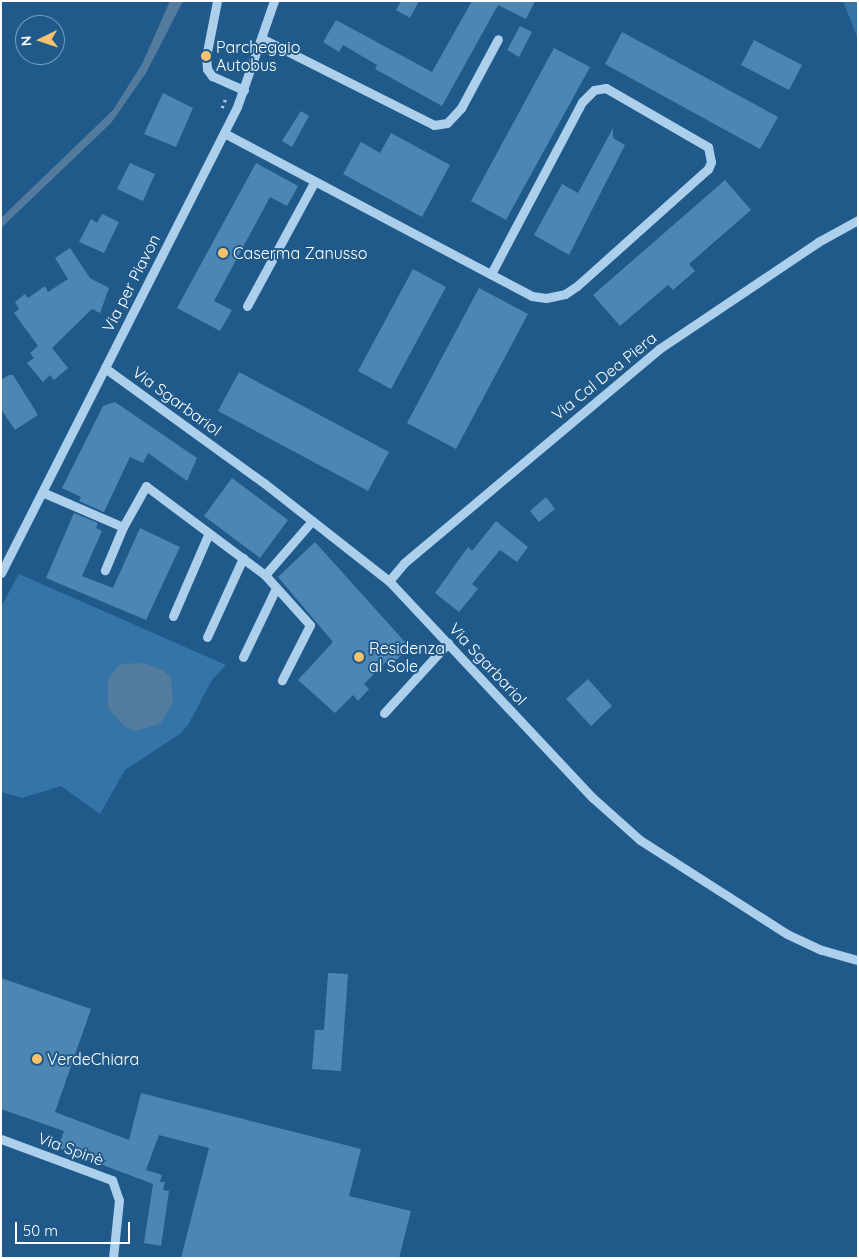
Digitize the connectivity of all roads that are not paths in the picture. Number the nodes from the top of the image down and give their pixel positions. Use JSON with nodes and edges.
{"nodes":[{"id":1,"x":217,"y":1,"type":"edge"},
{"id":2,"x":274,"y":1,"type":"edge"},
{"id":3,"x":263,"y":39,"type":"junction"},
{"id":4,"x":498,"y":39,"type":"dead end"},
{"id":5,"x":244,"y":90,"type":"junction"},
{"id":6,"x":224,"y":133,"type":"junction"},
{"id":7,"x":314,"y":181,"type":"junction"},
{"id":8,"x":858,"y":220,"type":"edge"},
{"id":9,"x":491,"y":274,"type":"junction"},
{"id":10,"x":247,"y":306,"type":"dead end"},
{"id":11,"x":105,"y":368,"type":"junction"},
{"id":12,"x":42,"y":492,"type":"junction"},
{"id":13,"x":312,"y":520,"type":"junction"},
{"id":14,"x":123,"y":527,"type":"junction"},
{"id":15,"x":209,"y":534,"type":"junction"},
{"id":16,"x":243,"y":558,"type":"junction"},
{"id":17,"x":105,"y":570,"type":"dead end"},
{"id":18,"x":1,"y":573,"type":"edge"},
{"id":19,"x":265,"y":575,"type":"junction"},
{"id":20,"x":389,"y":581,"type":"junction"},
{"id":21,"x":276,"y":588,"type":"junction"},
{"id":22,"x":173,"y":616,"type":"dead end"},
{"id":23,"x":207,"y":637,"type":"dead end"},
{"id":24,"x":448,"y":643,"type":"junction"},
{"id":25,"x":243,"y":657,"type":"dead end"},
{"id":26,"x":282,"y":680,"type":"dead end"},
{"id":27,"x":384,"y":713,"type":"dead end"},
{"id":28,"x":858,"y":960,"type":"edge"},
{"id":29,"x":1,"y":1140,"type":"edge"},
{"id":30,"x":114,"y":1258,"type":"edge"}],
"edges":[{"from":1,"to":5,"type":"street"},
{"from":2,"to":3,"type":"street","name":"Via per Piavon"},
{"from":3,"to":4,"type":"street"},
{"from":3,"to":5,"type":"street","name":"Via per Piavon"},
{"from":5,"to":6,"type":"street","name":"Via per Piavon"},
{"from":6,"to":7,"type":"street"},
{"from":6,"to":11,"type":"street","name":"Via per Piavon"},
{"from":7,"to":9,"type":"street"},
{"from":7,"to":10,"type":"street"},
{"from":8,"to":20,"type":"street","name":"Via Cal Dea Piera"},
{"from":9,"to":9,"type":"street"},
{"from":11,"to":12,"type":"street","name":"Via per Piavon"},
{"from":11,"to":13,"type":"street","name":"Via Sgarbariol"},
{"from":12,"to":14,"type":"street"},
{"from":12,"to":18,"type":"street","name":"Via per Piavon"},
{"from":13,"to":19,"type":"street"},
{"from":13,"to":20,"type":"street","name":"Via Sgarbariol"},
{"from":14,"to":15,"type":"street"},
{"from":14,"to":17,"type":"street"},
{"from":15,"to":16,"type":"street"},
{"from":15,"to":22,"type":"street"},
{"from":16,"to":19,"type":"street"},
{"from":16,"to":23,"type":"street"},
{"from":19,"to":21,"type":"street"},
{"from":20,"to":24,"type":"street","name":"Via Sgarbariol"},
{"from":21,"to":25,"type":"street"},
{"from":21,"to":26,"type":"street"},
{"from":24,"to":27,"type":"street"},
{"from":24,"to":28,"type":"street","name":"Via Sgarbariol"},
{"from":29,"to":30,"type":"street","name":"Via Spinè"}]}
